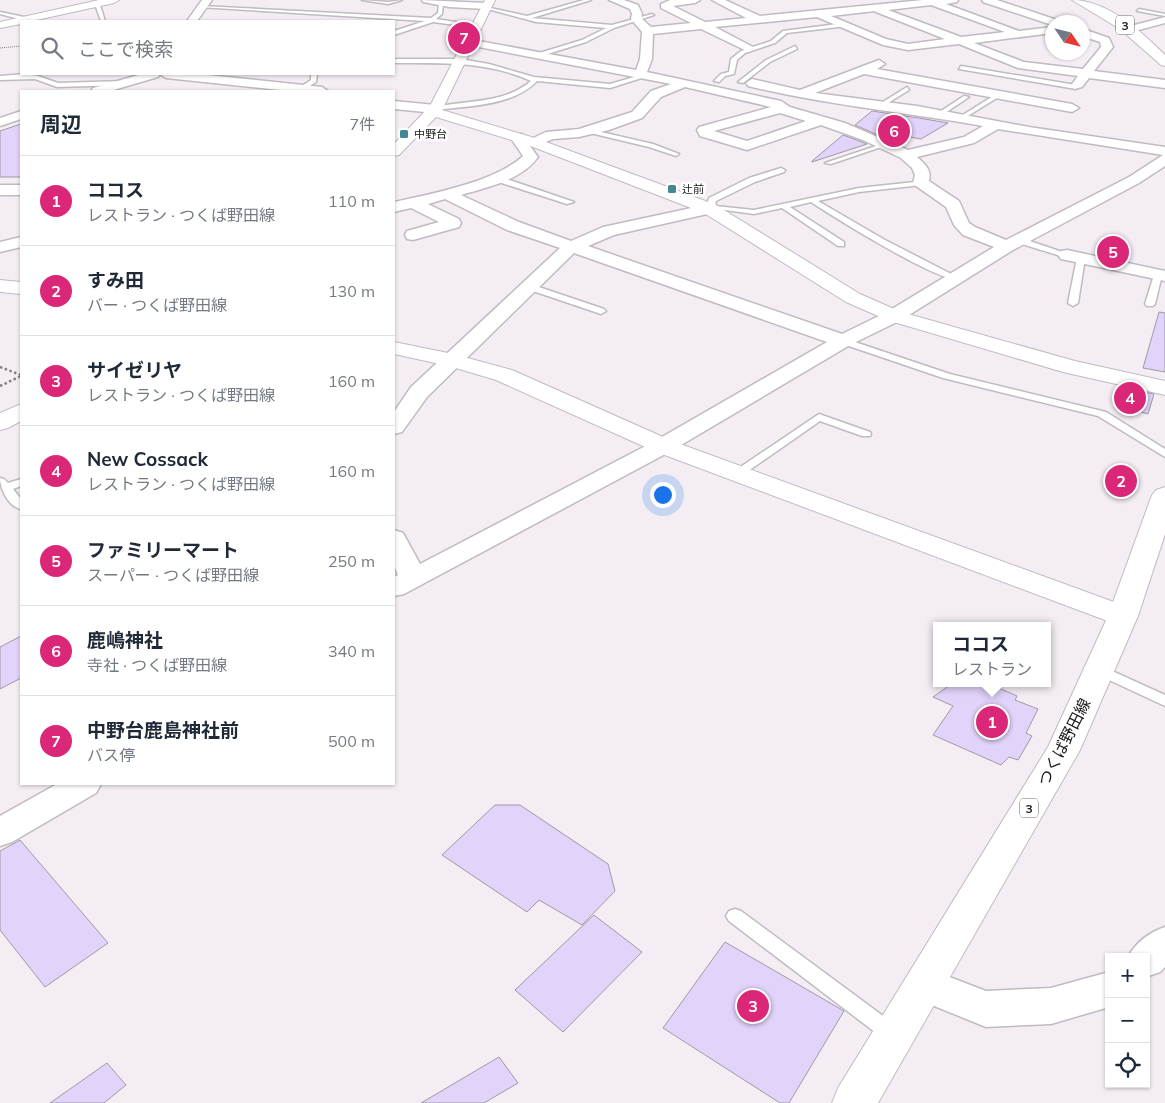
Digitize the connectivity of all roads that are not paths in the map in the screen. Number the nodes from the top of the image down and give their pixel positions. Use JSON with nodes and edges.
{"nodes":[{"id":1,"x":364,"y":0,"type":"edge"},
{"id":2,"x":400,"y":0,"type":"edge"},
{"id":3,"x":427,"y":0,"type":"edge"},
{"id":4,"x":587,"y":0,"type":"edge"},
{"id":5,"x":616,"y":0,"type":"edge"},
{"id":6,"x":695,"y":0,"type":"edge"},
{"id":7,"x":717,"y":0,"type":"edge"},
{"id":8,"x":854,"y":0,"type":"edge"},
{"id":9,"x":953,"y":0,"type":"edge"},
{"id":10,"x":987,"y":0,"type":"edge"},
{"id":11,"x":1077,"y":0,"type":"edge"},
{"id":12,"x":929,"y":1,"type":"edge"},
{"id":13,"x":102,"y":2,"type":"edge"},
{"id":14,"x":204,"y":3,"type":"edge"},
{"id":15,"x":441,"y":3,"type":"junction"},
{"id":16,"x":794,"y":4,"type":"dead end"},
{"id":17,"x":487,"y":5,"type":"edge"},
{"id":18,"x":665,"y":6,"type":"junction"},
{"id":19,"x":875,"y":8,"type":"junction"},
{"id":20,"x":1139,"y":10,"type":"dead end"},
{"id":21,"x":0,"y":13,"type":"edge"},
{"id":22,"x":818,"y":14,"type":"junction"},
{"id":23,"x":652,"y":15,"type":"joint"},
{"id":24,"x":1165,"y":15,"type":"edge"},
{"id":25,"x":525,"y":18,"type":"junction"},
{"id":26,"x":27,"y":19,"type":"junction"},
{"id":27,"x":636,"y":19,"type":"junction"},
{"id":28,"x":1045,"y":19,"type":"edge"},
{"id":29,"x":22,"y":20,"type":"edge"},
{"id":30,"x":103,"y":20,"type":"edge"},
{"id":31,"x":193,"y":20,"type":"edge"},
{"id":32,"x":432,"y":20,"type":"junction"},
{"id":33,"x":760,"y":20,"type":"junction"},
{"id":34,"x":1165,"y":20,"type":"edge"},
{"id":35,"x":20,"y":21,"type":"edge"},
{"id":36,"x":0,"y":25,"type":"edge"},
{"id":37,"x":845,"y":25,"type":"junction"},
{"id":38,"x":704,"y":26,"type":"junction"},
{"id":39,"x":476,"y":27,"type":"junction"},
{"id":40,"x":612,"y":27,"type":"junction"},
{"id":41,"x":1131,"y":29,"type":"junction"},
{"id":42,"x":648,"y":31,"type":"junction"},
{"id":43,"x":1045,"y":31,"type":"edge"},
{"id":44,"x":395,"y":33,"type":"edge"},
{"id":45,"x":1020,"y":34,"type":"junction"},
{"id":46,"x":1090,"y":35,"type":"edge"},
{"id":47,"x":959,"y":41,"type":"junction"},
{"id":48,"x":468,"y":42,"type":"junction"},
{"id":49,"x":1044,"y":43,"type":"dead end"},
{"id":50,"x":795,"y":48,"type":"dead end"},
{"id":51,"x":750,"y":49,"type":"junction"},
{"id":52,"x":538,"y":55,"type":"junction"},
{"id":53,"x":395,"y":61,"type":"edge"},
{"id":54,"x":460,"y":61,"type":"junction"},
{"id":55,"x":895,"y":61,"type":"dead end"},
{"id":56,"x":1165,"y":62,"type":"edge"},
{"id":57,"x":961,"y":68,"type":"dead end"},
{"id":58,"x":862,"y":70,"type":"junction"},
{"id":59,"x":644,"y":74,"type":"junction"},
{"id":60,"x":1086,"y":74,"type":"junction"},
{"id":61,"x":151,"y":75,"type":"edge"},
{"id":62,"x":174,"y":75,"type":"edge"},
{"id":63,"x":314,"y":75,"type":"edge"},
{"id":64,"x":0,"y":78,"type":"edge"},
{"id":65,"x":68,"y":78,"type":"dead end"},
{"id":66,"x":533,"y":79,"type":"junction"},
{"id":67,"x":669,"y":79,"type":"junction"},
{"id":68,"x":717,"y":81,"type":"junction"},
{"id":69,"x":740,"y":82,"type":"junction"},
{"id":70,"x":124,"y":83,"type":"junction"},
{"id":71,"x":684,"y":83,"type":"junction"},
{"id":72,"x":1165,"y":84,"type":"edge"},
{"id":73,"x":57,"y":85,"type":"junction"},
{"id":74,"x":1076,"y":87,"type":"junction"},
{"id":75,"x":907,"y":89,"type":"dead end"},
{"id":76,"x":100,"y":90,"type":"edge"},
{"id":77,"x":294,"y":90,"type":"edge"},
{"id":78,"x":803,"y":94,"type":"junction"},
{"id":79,"x":998,"y":95,"type":"junction"},
{"id":80,"x":817,"y":97,"type":"junction"},
{"id":81,"x":966,"y":97,"type":"dead end"},
{"id":82,"x":395,"y":105,"type":"edge"},
{"id":83,"x":881,"y":105,"type":"junction"},
{"id":84,"x":781,"y":108,"type":"junction"},
{"id":85,"x":1072,"y":108,"type":"junction"},
{"id":86,"x":435,"y":110,"type":"junction"},
{"id":87,"x":940,"y":114,"type":"junction"},
{"id":88,"x":20,"y":115,"type":"edge"},
{"id":89,"x":961,"y":118,"type":"junction"},
{"id":90,"x":821,"y":120,"type":"junction"},
{"id":91,"x":0,"y":122,"type":"edge"},
{"id":92,"x":995,"y":125,"type":"junction"},
{"id":93,"x":588,"y":131,"type":"junction"},
{"id":94,"x":1093,"y":139,"type":"junction"},
{"id":95,"x":525,"y":140,"type":"junction"},
{"id":96,"x":884,"y":145,"type":"junction"},
{"id":97,"x":395,"y":151,"type":"edge"},
{"id":98,"x":676,"y":154,"type":"dead end"},
{"id":99,"x":906,"y":155,"type":"junction"},
{"id":100,"x":1164,"y":159,"type":"edge"},
{"id":101,"x":829,"y":163,"type":"dead end"},
{"id":102,"x":781,"y":170,"type":"dead end"},
{"id":103,"x":495,"y":178,"type":"junction"},
{"id":104,"x":921,"y":183,"type":"junction"},
{"id":105,"x":0,"y":190,"type":"edge"},
{"id":106,"x":20,"y":190,"type":"edge"},
{"id":107,"x":446,"y":194,"type":"junction"},
{"id":108,"x":812,"y":200,"type":"junction"},
{"id":109,"x":412,"y":202,"type":"junction"},
{"id":110,"x":570,"y":202,"type":"dead end"},
{"id":111,"x":784,"y":206,"type":"junction"},
{"id":112,"x":395,"y":207,"type":"edge"},
{"id":113,"x":710,"y":209,"type":"junction"},
{"id":114,"x":413,"y":235,"type":"dead end"},
{"id":115,"x":20,"y":242,"type":"edge"},
{"id":116,"x":1013,"y":243,"type":"junction"},
{"id":117,"x":841,"y":244,"type":"dead end"},
{"id":118,"x":0,"y":247,"type":"edge"},
{"id":119,"x":571,"y":247,"type":"junction"},
{"id":120,"x":1074,"y":257,"type":"junction"},
{"id":121,"x":1162,"y":275,"type":"edge"},
{"id":122,"x":955,"y":278,"type":"junction"},
{"id":123,"x":0,"y":286,"type":"edge"},
{"id":124,"x":530,"y":287,"type":"junction"},
{"id":125,"x":20,"y":288,"type":"edge"},
{"id":126,"x":1073,"y":303,"type":"dead end"},
{"id":127,"x":1150,"y":304,"type":"dead end"},
{"id":128,"x":601,"y":311,"type":"dead end"},
{"id":129,"x":894,"y":316,"type":"junction"},
{"id":130,"x":843,"y":341,"type":"junction"},
{"id":131,"x":395,"y":348,"type":"edge"},
{"id":132,"x":453,"y":360,"type":"junction"},
{"id":133,"x":1165,"y":388,"type":"edge"},
{"id":134,"x":20,"y":412,"type":"edge"},
{"id":135,"x":0,"y":423,"type":"edge"},
{"id":136,"x":395,"y":426,"type":"edge"},
{"id":137,"x":866,"y":434,"type":"dead end"},
{"id":138,"x":663,"y":446,"type":"junction"},
{"id":139,"x":1165,"y":454,"type":"edge"},
{"id":140,"x":737,"y":474,"type":"junction"},
{"id":141,"x":20,"y":482,"type":"edge"},
{"id":142,"x":3,"y":484,"type":"edge"},
{"id":143,"x":1165,"y":495,"type":"edge"},
{"id":144,"x":20,"y":505,"type":"edge"},
{"id":145,"x":395,"y":543,"type":"edge"},
{"id":146,"x":403,"y":583,"type":"edge"},
{"id":147,"x":1123,"y":616,"type":"junction"},
{"id":148,"x":1099,"y":670,"type":"junction"},
{"id":149,"x":1165,"y":701,"type":"edge"},
{"id":150,"x":82,"y":785,"type":"edge"},
{"id":151,"x":0,"y":832,"type":"edge"},
{"id":152,"x":735,"y":916,"type":"dead end"},
{"id":153,"x":1165,"y":943,"type":"edge"},
{"id":154,"x":1150,"y":956,"type":"edge"},
{"id":155,"x":926,"y":985,"type":"junction"},
{"id":156,"x":1105,"y":990,"type":"edge"},
{"id":157,"x":895,"y":1036,"type":"junction"},
{"id":158,"x":854,"y":1103,"type":"edge"}],
"edges":[{"from":1,"to":2,"type":"lane"},
{"from":3,"to":15,"type":"street"},
{"from":4,"to":25,"type":"lane"},
{"from":5,"to":27,"type":"street"},
{"from":6,"to":18,"type":"street"},
{"from":7,"to":33,"type":"street"},
{"from":8,"to":19,"type":"street"},
{"from":9,"to":12,"type":"street"},
{"from":10,"to":28,"type":"street"},
{"from":11,"to":41,"type":"street","number":"3"},
{"from":12,"to":19,"type":"street"},
{"from":12,"to":45,"type":"street"},
{"from":13,"to":26,"type":"street"},
{"from":13,"to":30,"type":"lane"},
{"from":14,"to":31,"type":"street"},
{"from":14,"to":32,"type":"lane"},
{"from":15,"to":17,"type":"street"},
{"from":15,"to":32,"type":"lane"},
{"from":16,"to":22,"type":"street"},
{"from":17,"to":25,"type":"lane"},
{"from":17,"to":39,"type":"street"},
{"from":18,"to":23,"type":"street"},
{"from":18,"to":38,"type":"street"},
{"from":19,"to":22,"type":"street"},
{"from":19,"to":47,"type":"street"},
{"from":20,"to":24,"type":"lane"},
{"from":21,"to":26,"type":"lane"},
{"from":22,"to":33,"type":"street"},
{"from":22,"to":37,"type":"street"},
{"from":23,"to":27,"type":"lane"},
{"from":25,"to":40,"type":"lane"},
{"from":26,"to":29,"type":"street"},
{"from":27,"to":40,"type":"lane"},
{"from":27,"to":42,"type":"street"},
{"from":32,"to":39,"type":"lane"},
{"from":32,"to":44,"type":"lane"},
{"from":33,"to":38,"type":"street"},
{"from":34,"to":41,"type":"street"},
{"from":35,"to":36,"type":"street"},
{"from":37,"to":47,"type":"street"},
{"from":37,"to":51,"type":"lane"},
{"from":38,"to":42,"type":"street"},
{"from":38,"to":51,"type":"street"},
{"from":39,"to":48,"type":"street"},
{"from":40,"to":52,"type":"lane"},
{"from":41,"to":56,"type":"street","number":"3"},
{"from":42,"to":59,"type":"street"},
{"from":43,"to":45,"type":"street"},
{"from":45,"to":47,"type":"street"},
{"from":45,"to":49,"type":"street"},
{"from":46,"to":60,"type":"street"},
{"from":47,"to":60,"type":"street"},
{"from":48,"to":52,"type":"street"},
{"from":48,"to":54,"type":"street"},
{"from":50,"to":69,"type":"lane"},
{"from":51,"to":68,"type":"lane"},
{"from":52,"to":59,"type":"street"},
{"from":53,"to":54,"type":"lane"},
{"from":54,"to":66,"type":"lane"},
{"from":54,"to":86,"type":"street"},
{"from":55,"to":58,"type":"street"},
{"from":57,"to":74,"type":"lane"},
{"from":58,"to":78,"type":"street"},
{"from":58,"to":79,"type":"street"},
{"from":59,"to":66,"type":"lane"},
{"from":59,"to":67,"type":"street"},
{"from":60,"to":72,"type":"street"},
{"from":60,"to":74,"type":"street"},
{"from":61,"to":70,"type":"street"},
{"from":62,"to":77,"type":"street"},
{"from":63,"to":77,"type":"lane"},
{"from":64,"to":73,"type":"lane"},
{"from":65,"to":73,"type":"lane"},
{"from":66,"to":86,"type":"lane"},
{"from":67,"to":68,"type":"street"},
{"from":67,"to":71,"type":"street"},
{"from":68,"to":69,"type":"street"},
{"from":69,"to":78,"type":"street"},
{"from":70,"to":73,"type":"lane"},
{"from":70,"to":76,"type":"street"},
{"from":71,"to":84,"type":"street"},
{"from":71,"to":93,"type":"street"},
{"from":74,"to":85,"type":"street"},
{"from":75,"to":83,"type":"lane"},
{"from":78,"to":80,"type":"street"},
{"from":79,"to":85,"type":"street"},
{"from":79,"to":89,"type":"lane"},
{"from":80,"to":83,"type":"street"},
{"from":80,"to":84,"type":"street"},
{"from":81,"to":87,"type":"lane"},
{"from":82,"to":86,"type":"street"},
{"from":83,"to":87,"type":"street"},
{"from":84,"to":90,"type":"street"},
{"from":84,"to":90,"type":"street"},
{"from":85,"to":94,"type":"street"},
{"from":86,"to":95,"type":"street"},
{"from":86,"to":97,"type":"street"},
{"from":87,"to":89,"type":"street"},
{"from":88,"to":91,"type":"street"},
{"from":89,"to":92,"type":"street"},
{"from":90,"to":96,"type":"street"},
{"from":92,"to":94,"type":"street"},
{"from":92,"to":99,"type":"street"},
{"from":93,"to":95,"type":"street"},
{"from":93,"to":98,"type":"lane"},
{"from":94,"to":100,"type":"street"},
{"from":95,"to":103,"type":"street"},
{"from":95,"to":113,"type":"street"},
{"from":96,"to":99,"type":"street"},
{"from":96,"to":101,"type":"lane"},
{"from":99,"to":104,"type":"street"},
{"from":100,"to":116,"type":"street"},
{"from":102,"to":113,"type":"lane"},
{"from":103,"to":107,"type":"street"},
{"from":103,"to":110,"type":"lane"},
{"from":104,"to":108,"type":"lane"},
{"from":104,"to":116,"type":"street"},
{"from":105,"to":106,"type":"street"},
{"from":107,"to":109,"type":"street"},
{"from":107,"to":119,"type":"street"},
{"from":108,"to":111,"type":"lane"},
{"from":108,"to":122,"type":"lane"},
{"from":109,"to":112,"type":"street"},
{"from":109,"to":114,"type":"street"},
{"from":111,"to":113,"type":"lane"},
{"from":111,"to":117,"type":"lane"},
{"from":113,"to":119,"type":"street"},
{"from":113,"to":129,"type":"street"},
{"from":115,"to":118,"type":"street"},
{"from":116,"to":120,"type":"lane"},
{"from":116,"to":122,"type":"street"},
{"from":119,"to":124,"type":"street"},
{"from":119,"to":130,"type":"street"},
{"from":120,"to":121,"type":"street"},
{"from":120,"to":126,"type":"lane"},
{"from":121,"to":127,"type":"lane"},
{"from":122,"to":129,"type":"street"},
{"from":123,"to":125,"type":"street"},
{"from":124,"to":128,"type":"lane"},
{"from":124,"to":132,"type":"street"},
{"from":129,"to":130,"type":"street"},
{"from":129,"to":133,"type":"street"},
{"from":130,"to":138,"type":"street"},
{"from":130,"to":139,"type":"lane"},
{"from":131,"to":132,"type":"street"},
{"from":132,"to":136,"type":"street"},
{"from":132,"to":138,"type":"street"},
{"from":134,"to":135,"type":"street"},
{"from":137,"to":140,"type":"lane"},
{"from":138,"to":140,"type":"street"},
{"from":138,"to":146,"type":"street"},
{"from":140,"to":147,"type":"street"},
{"from":141,"to":142,"type":"lane"},
{"from":142,"to":144,"type":"lane"},
{"from":143,"to":147,"type":"street","name":"つくば野田線","number":"3"},
{"from":145,"to":146,"type":"street"},
{"from":147,"to":148,"type":"street","name":"つくば野田線","number":"3"},
{"from":148,"to":149,"type":"lane"},
{"from":148,"to":155,"type":"street","name":"つくば野田線","number":"3"},
{"from":150,"to":151,"type":"street"},
{"from":152,"to":157,"type":"lane"},
{"from":153,"to":154,"type":"street"},
{"from":155,"to":156,"type":"street"},
{"from":155,"to":157,"type":"street","name":"つくば野田線","number":"3"},
{"from":157,"to":158,"type":"street","name":"つくば野田線","number":"3"}]}
